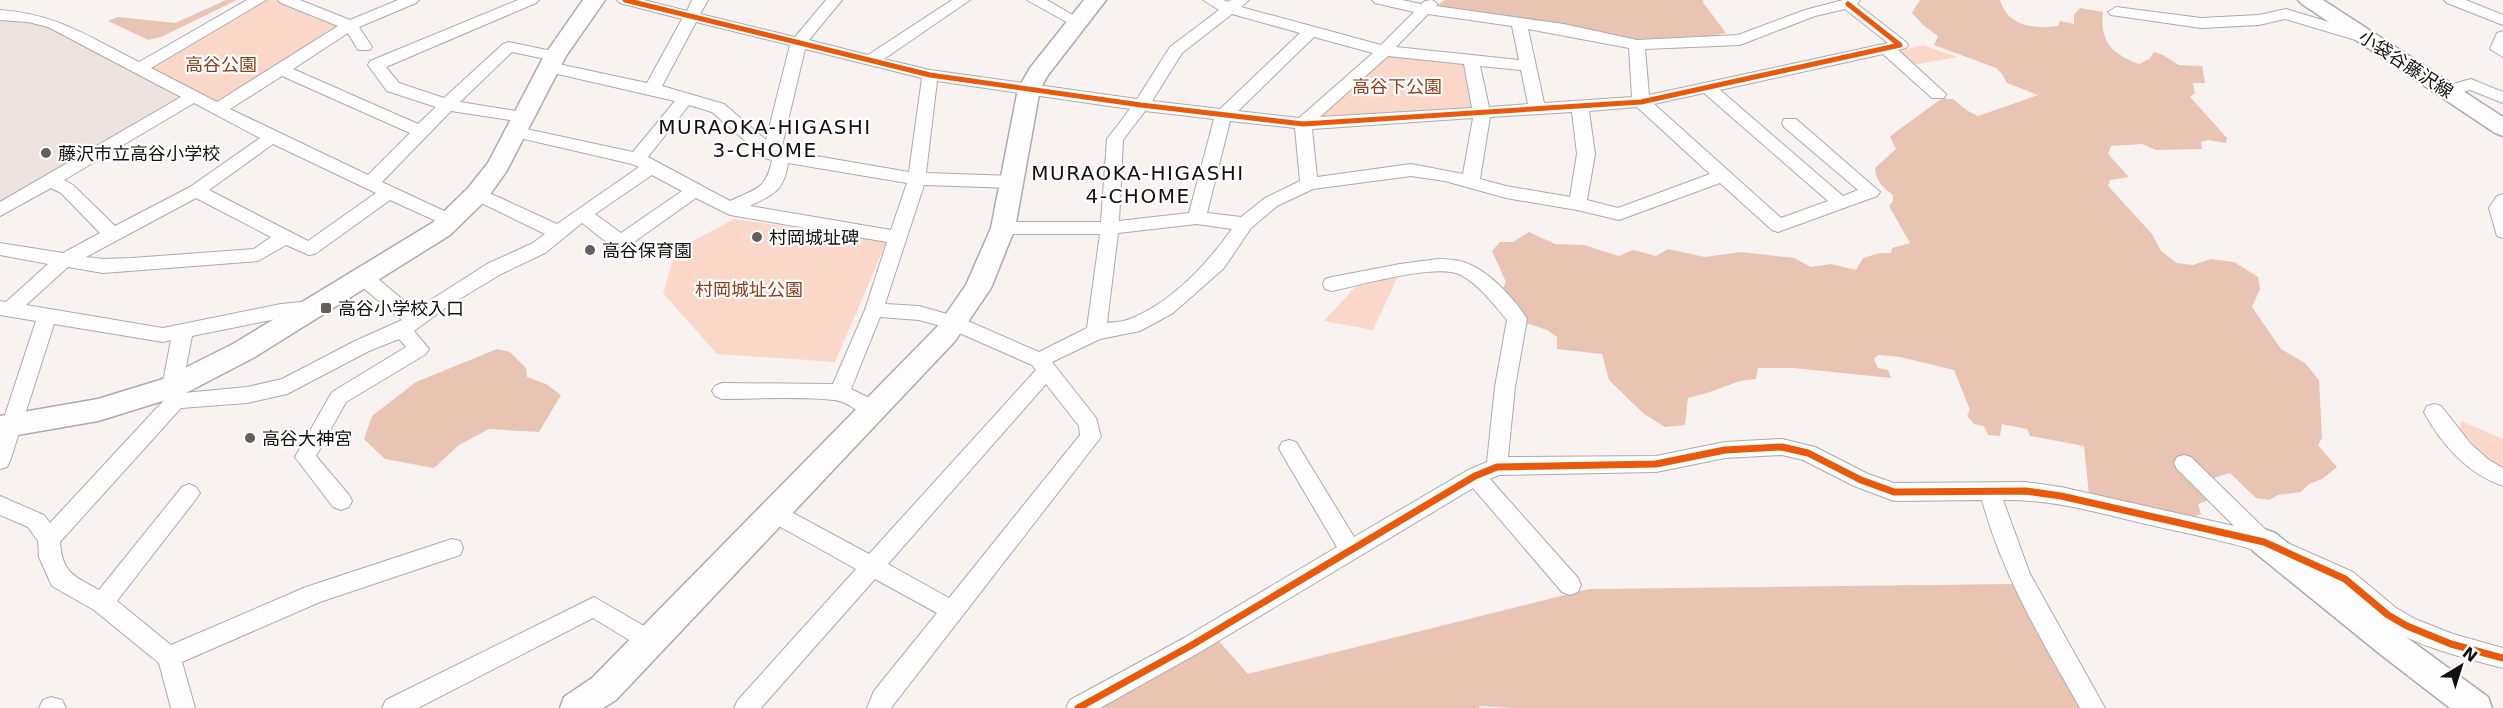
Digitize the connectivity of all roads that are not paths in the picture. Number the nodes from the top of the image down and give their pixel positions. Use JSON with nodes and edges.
{"nodes":[{"id":1,"x":258,"y":0,"type":"edge"},
{"id":2,"x":286,"y":0,"type":"edge"},
{"id":3,"x":411,"y":0,"type":"edge"},
{"id":4,"x":531,"y":0,"type":"edge"},
{"id":5,"x":594,"y":0,"type":"edge"},
{"id":6,"x":625,"y":0,"type":"edge"},
{"id":7,"x":700,"y":0,"type":"edge"},
{"id":8,"x":834,"y":0,"type":"edge"},
{"id":9,"x":962,"y":0,"type":"edge"},
{"id":10,"x":1035,"y":0,"type":"edge"},
{"id":11,"x":1095,"y":0,"type":"edge"},
{"id":12,"x":1211,"y":0,"type":"edge"},
{"id":13,"x":1380,"y":0,"type":"edge"},
{"id":14,"x":2309,"y":0,"type":"edge"},
{"id":15,"x":2452,"y":0,"type":"edge"},
{"id":16,"x":1850,"y":2,"type":"edge"},
{"id":17,"x":508,"y":4,"type":"edge"},
{"id":18,"x":1236,"y":4,"type":"edge"},
{"id":19,"x":1429,"y":5,"type":"edge"},
{"id":20,"x":2116,"y":12,"type":"dead end"},
{"id":21,"x":0,"y":15,"type":"edge"},
{"id":22,"x":690,"y":18,"type":"junction"},
{"id":23,"x":2503,"y":20,"type":"edge"},
{"id":24,"x":1077,"y":22,"type":"junction"},
{"id":25,"x":1519,"y":23,"type":"junction"},
{"id":26,"x":350,"y":25,"type":"junction"},
{"id":27,"x":1310,"y":32,"type":"junction"},
{"id":28,"x":2503,"y":36,"type":"edge"},
{"id":29,"x":2369,"y":39,"type":"junction"},
{"id":30,"x":799,"y":42,"type":"junction"},
{"id":31,"x":1637,"y":45,"type":"junction"},
{"id":32,"x":364,"y":46,"type":"dead end"},
{"id":33,"x":1887,"y":49,"type":"junction"},
{"id":34,"x":1384,"y":51,"type":"junction"},
{"id":35,"x":2503,"y":52,"type":"edge"},
{"id":36,"x":1471,"y":60,"type":"junction"},
{"id":37,"x":870,"y":61,"type":"junction"},
{"id":38,"x":552,"y":62,"type":"junction"},
{"id":39,"x":1528,"y":66,"type":"junction"},
{"id":40,"x":140,"y":68,"type":"junction"},
{"id":41,"x":280,"y":69,"type":"junction"},
{"id":42,"x":930,"y":75,"type":"junction"},
{"id":43,"x":1707,"y":87,"type":"junction"},
{"id":44,"x":652,"y":89,"type":"junction"},
{"id":45,"x":1029,"y":89,"type":"junction"},
{"id":46,"x":2448,"y":91,"type":"junction"},
{"id":47,"x":1938,"y":94,"type":"dead end"},
{"id":48,"x":194,"y":96,"type":"junction"},
{"id":49,"x":2503,"y":98,"type":"edge"},
{"id":50,"x":684,"y":100,"type":"junction"},
{"id":51,"x":1641,"y":102,"type":"junction"},
{"id":52,"x":447,"y":105,"type":"junction"},
{"id":53,"x":1141,"y":105,"type":"junction"},
{"id":54,"x":1580,"y":106,"type":"junction"},
{"id":55,"x":218,"y":109,"type":"junction"},
{"id":56,"x":1537,"y":110,"type":"junction"},
{"id":57,"x":1482,"y":114,"type":"junction"},
{"id":58,"x":1223,"y":116,"type":"junction"},
{"id":59,"x":1790,"y":123,"type":"dead end"},
{"id":60,"x":1303,"y":124,"type":"junction"},
{"id":61,"x":520,"y":125,"type":"junction"},
{"id":62,"x":2503,"y":128,"type":"edge"},
{"id":63,"x":421,"y":132,"type":"junction"},
{"id":64,"x":272,"y":137,"type":"junction"},
{"id":65,"x":776,"y":155,"type":"junction"},
{"id":66,"x":645,"y":162,"type":"junction"},
{"id":67,"x":1722,"y":176,"type":"junction"},
{"id":68,"x":917,"y":179,"type":"junction"},
{"id":69,"x":51,"y":180,"type":"junction"},
{"id":70,"x":1471,"y":181,"type":"junction"},
{"id":71,"x":1013,"y":182,"type":"junction"},
{"id":72,"x":371,"y":183,"type":"junction"},
{"id":73,"x":1309,"y":184,"type":"junction"},
{"id":74,"x":695,"y":190,"type":"junction"},
{"id":75,"x":196,"y":191,"type":"junction"},
{"id":76,"x":390,"y":192,"type":"junction"},
{"id":77,"x":477,"y":194,"type":"junction"},
{"id":78,"x":2503,"y":200,"type":"edge"},
{"id":79,"x":1577,"y":204,"type":"junction"},
{"id":80,"x":1842,"y":204,"type":"junction"},
{"id":81,"x":730,"y":209,"type":"junction"},
{"id":82,"x":0,"y":210,"type":"edge"},
{"id":83,"x":582,"y":214,"type":"junction"},
{"id":84,"x":1197,"y":218,"type":"junction"},
{"id":85,"x":451,"y":221,"type":"junction"},
{"id":86,"x":1245,"y":225,"type":"junction"},
{"id":87,"x":1003,"y":228,"type":"junction"},
{"id":88,"x":1110,"y":228,"type":"junction"},
{"id":89,"x":2503,"y":232,"type":"edge"},
{"id":90,"x":559,"y":233,"type":"junction"},
{"id":91,"x":112,"y":234,"type":"junction"},
{"id":92,"x":287,"y":236,"type":"junction"},
{"id":93,"x":898,"y":237,"type":"junction"},
{"id":94,"x":0,"y":249,"type":"edge"},
{"id":95,"x":64,"y":260,"type":"junction"},
{"id":96,"x":363,"y":278,"type":"junction"},
{"id":97,"x":1332,"y":284,"type":"dead end"},
{"id":98,"x":312,"y":308,"type":"junction"},
{"id":99,"x":5,"y":309,"type":"edge"},
{"id":100,"x":874,"y":310,"type":"junction"},
{"id":101,"x":47,"y":316,"type":"junction"},
{"id":102,"x":954,"y":322,"type":"junction"},
{"id":103,"x":409,"y":325,"type":"junction"},
{"id":104,"x":183,"y":332,"type":"junction"},
{"id":105,"x":1096,"y":332,"type":"junction"},
{"id":106,"x":1043,"y":365,"type":"junction"},
{"id":107,"x":722,"y":391,"type":"dead end"},
{"id":108,"x":840,"y":392,"type":"junction"},
{"id":109,"x":174,"y":394,"type":"junction"},
{"id":110,"x":874,"y":410,"type":"junction"},
{"id":111,"x":2434,"y":412,"type":"dead end"},
{"id":112,"x":6,"y":426,"type":"edge"},
{"id":113,"x":1289,"y":448,"type":"dead end"},
{"id":114,"x":0,"y":461,"type":"edge"},
{"id":115,"x":2184,"y":463,"type":"dead end"},
{"id":116,"x":1497,"y":467,"type":"junction"},
{"id":117,"x":1475,"y":476,"type":"junction"},
{"id":118,"x":2503,"y":477,"type":"edge"},
{"id":119,"x":1990,"y":491,"type":"junction"},
{"id":120,"x":189,"y":493,"type":"dead end"},
{"id":121,"x":341,"y":501,"type":"dead end"},
{"id":122,"x":0,"y":505,"type":"edge"},
{"id":123,"x":776,"y":514,"type":"junction"},
{"id":124,"x":49,"y":539,"type":"junction"},
{"id":125,"x":2264,"y":542,"type":"junction"},
{"id":126,"x":452,"y":548,"type":"dead end"},
{"id":127,"x":1350,"y":549,"type":"junction"},
{"id":128,"x":872,"y":567,"type":"junction"},
{"id":129,"x":1570,"y":585,"type":"dead end"},
{"id":130,"x":102,"y":603,"type":"junction"},
{"id":131,"x":953,"y":611,"type":"junction"},
{"id":132,"x":650,"y":641,"type":"junction"},
{"id":133,"x":169,"y":657,"type":"junction"},
{"id":134,"x":2503,"y":658,"type":"edge"},
{"id":135,"x":183,"y":708,"type":"edge"},
{"id":136,"x":394,"y":708,"type":"edge"},
{"id":137,"x":576,"y":708,"type":"edge"},
{"id":138,"x":746,"y":708,"type":"edge"},
{"id":139,"x":879,"y":708,"type":"edge"},
{"id":140,"x":1078,"y":708,"type":"edge"},
{"id":141,"x":2093,"y":708,"type":"edge"},
{"id":142,"x":2476,"y":708,"type":"edge"}],
"edges":[{"from":1,"to":40,"type":"street"},
{"from":2,"to":26,"type":"street"},
{"from":3,"to":26,"type":"street"},
{"from":4,"to":17,"type":"street"},
{"from":5,"to":38,"type":"street"},
{"from":6,"to":22,"type":"street"},
{"from":7,"to":22,"type":"street"},
{"from":8,"to":30,"type":"street"},
{"from":9,"to":37,"type":"street"},
{"from":10,"to":24,"type":"street"},
{"from":11,"to":24,"type":"street"},
{"from":12,"to":18,"type":"street"},
{"from":13,"to":19,"type":"street"},
{"from":14,"to":29,"type":"street","name":"小袋谷藤沢線"},
{"from":15,"to":23,"type":"street"},
{"from":16,"to":31,"type":"street"},
{"from":16,"to":33,"type":"street"},
{"from":17,"to":52,"type":"street"},
{"from":18,"to":27,"type":"street"},
{"from":18,"to":53,"type":"street"},
{"from":19,"to":25,"type":"street"},
{"from":19,"to":34,"type":"street"},
{"from":20,"to":29,"type":"street"},
{"from":21,"to":40,"type":"street"},
{"from":22,"to":30,"type":"street"},
{"from":22,"to":44,"type":"street"},
{"from":24,"to":45,"type":"street"},
{"from":25,"to":31,"type":"street"},
{"from":25,"to":39,"type":"street"},
{"from":26,"to":32,"type":"street"},
{"from":26,"to":41,"type":"street"},
{"from":27,"to":34,"type":"street"},
{"from":27,"to":58,"type":"street"},
{"from":28,"to":35,"type":"street"},
{"from":29,"to":46,"type":"street","name":"小袋谷藤沢線"},
{"from":30,"to":37,"type":"street"},
{"from":30,"to":65,"type":"street"},
{"from":31,"to":51,"type":"street"},
{"from":33,"to":43,"type":"street"},
{"from":33,"to":47,"type":"street"},
{"from":34,"to":36,"type":"street"},
{"from":34,"to":60,"type":"street"},
{"from":36,"to":39,"type":"street"},
{"from":36,"to":57,"type":"street"},
{"from":37,"to":42,"type":"street"},
{"from":38,"to":44,"type":"street"},
{"from":38,"to":52,"type":"street"},
{"from":38,"to":61,"type":"street"},
{"from":39,"to":56,"type":"street"},
{"from":40,"to":48,"type":"street"},
{"from":41,"to":55,"type":"street"},
{"from":41,"to":63,"type":"street"},
{"from":42,"to":45,"type":"street"},
{"from":42,"to":68,"type":"street"},
{"from":43,"to":51,"type":"street"},
{"from":43,"to":80,"type":"street"},
{"from":44,"to":50,"type":"street"},
{"from":45,"to":53,"type":"street"},
{"from":45,"to":71,"type":"street"},
{"from":46,"to":49,"type":"street"},
{"from":46,"to":62,"type":"street","name":"小袋谷藤沢線"},
{"from":48,"to":55,"type":"street"},
{"from":48,"to":69,"type":"street"},
{"from":50,"to":65,"type":"street"},
{"from":50,"to":66,"type":"street"},
{"from":51,"to":54,"type":"street"},
{"from":51,"to":67,"type":"street"},
{"from":52,"to":61,"type":"street"},
{"from":52,"to":63,"type":"street"},
{"from":53,"to":58,"type":"street"},
{"from":53,"to":88,"type":"street"},
{"from":54,"to":56,"type":"street"},
{"from":54,"to":79,"type":"street"},
{"from":55,"to":64,"type":"street"},
{"from":56,"to":57,"type":"street"},
{"from":57,"to":60,"type":"street"},
{"from":57,"to":70,"type":"street"},
{"from":58,"to":60,"type":"street"},
{"from":58,"to":84,"type":"street"},
{"from":59,"to":80,"type":"street"},
{"from":60,"to":73,"type":"street"},
{"from":61,"to":66,"type":"street"},
{"from":61,"to":77,"type":"street"},
{"from":63,"to":72,"type":"street"},
{"from":64,"to":72,"type":"street"},
{"from":64,"to":75,"type":"street"},
{"from":65,"to":68,"type":"street"},
{"from":65,"to":81,"type":"street"},
{"from":66,"to":74,"type":"street"},
{"from":66,"to":83,"type":"street"},
{"from":67,"to":79,"type":"street"},
{"from":67,"to":80,"type":"street"},
{"from":68,"to":71,"type":"street"},
{"from":68,"to":93,"type":"street"},
{"from":69,"to":82,"type":"street"},
{"from":69,"to":91,"type":"street"},
{"from":70,"to":73,"type":"street"},
{"from":70,"to":79,"type":"street"},
{"from":71,"to":87,"type":"street"},
{"from":72,"to":76,"type":"street"},
{"from":73,"to":86,"type":"street"},
{"from":74,"to":81,"type":"street"},
{"from":74,"to":83,"type":"street"},
{"from":75,"to":91,"type":"street"},
{"from":75,"to":92,"type":"street"},
{"from":76,"to":85,"type":"street"},
{"from":76,"to":92,"type":"street"},
{"from":77,"to":85,"type":"street"},
{"from":77,"to":90,"type":"street"},
{"from":78,"to":89,"type":"street"},
{"from":81,"to":93,"type":"street"},
{"from":83,"to":90,"type":"street"},
{"from":84,"to":86,"type":"street"},
{"from":84,"to":88,"type":"street"},
{"from":85,"to":96,"type":"street"},
{"from":86,"to":105,"type":"street"},
{"from":87,"to":88,"type":"street"},
{"from":87,"to":102,"type":"street"},
{"from":88,"to":105,"type":"street"},
{"from":90,"to":103,"type":"street"},
{"from":91,"to":95,"type":"street"},
{"from":92,"to":95,"type":"street"},
{"from":93,"to":100,"type":"street"},
{"from":94,"to":95,"type":"street"},
{"from":95,"to":99,"type":"street"},
{"from":96,"to":98,"type":"street"},
{"from":96,"to":103,"type":"street"},
{"from":97,"to":116,"type":"street"},
{"from":98,"to":104,"type":"street"},
{"from":98,"to":109,"type":"street"},
{"from":99,"to":101,"type":"street"},
{"from":100,"to":102,"type":"street"},
{"from":100,"to":108,"type":"street"},
{"from":101,"to":104,"type":"street"},
{"from":101,"to":112,"type":"street"},
{"from":102,"to":106,"type":"street"},
{"from":102,"to":110,"type":"street"},
{"from":103,"to":109,"type":"street"},
{"from":103,"to":121,"type":"street"},
{"from":104,"to":109,"type":"street"},
{"from":105,"to":106,"type":"street"},
{"from":106,"to":128,"type":"street"},
{"from":106,"to":131,"type":"street"},
{"from":107,"to":108,"type":"street"},
{"from":108,"to":110,"type":"street"},
{"from":109,"to":112,"type":"street"},
{"from":109,"to":124,"type":"street"},
{"from":110,"to":123,"type":"street"},
{"from":111,"to":118,"type":"street"},
{"from":112,"to":114,"type":"street"},
{"from":113,"to":127,"type":"street"},
{"from":115,"to":125,"type":"street"},
{"from":116,"to":117,"type":"street"},
{"from":116,"to":119,"type":"street"},
{"from":117,"to":127,"type":"street"},
{"from":117,"to":129,"type":"street"},
{"from":119,"to":125,"type":"street"},
{"from":119,"to":141,"type":"street"},
{"from":120,"to":130,"type":"street"},
{"from":122,"to":124,"type":"street"},
{"from":123,"to":128,"type":"street"},
{"from":123,"to":132,"type":"street"},
{"from":124,"to":130,"type":"street"},
{"from":125,"to":134,"type":"street"},
{"from":125,"to":142,"type":"street"},
{"from":126,"to":133,"type":"street"},
{"from":127,"to":140,"type":"street"},
{"from":128,"to":131,"type":"street"},
{"from":128,"to":138,"type":"street"},
{"from":130,"to":133,"type":"street"},
{"from":131,"to":139,"type":"street"},
{"from":132,"to":136,"type":"street"},
{"from":132,"to":137,"type":"street"},
{"from":133,"to":135,"type":"street"}]}
